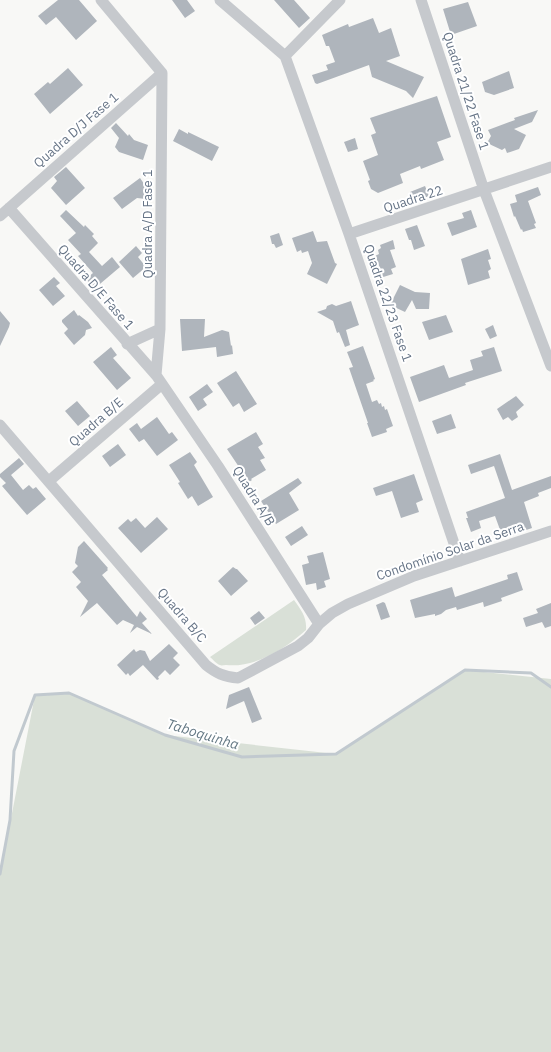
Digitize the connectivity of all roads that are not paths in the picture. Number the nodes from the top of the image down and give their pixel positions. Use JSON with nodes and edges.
{"nodes":[{"id":1,"x":101,"y":0,"type":"edge"},
{"id":2,"x":220,"y":0,"type":"edge"},
{"id":3,"x":340,"y":0,"type":"edge"},
{"id":4,"x":421,"y":0,"type":"edge"},
{"id":5,"x":285,"y":56,"type":"junction"},
{"id":6,"x":162,"y":73,"type":"junction"},
{"id":7,"x":551,"y":167,"type":"edge"},
{"id":8,"x":484,"y":190,"type":"junction"},
{"id":9,"x":9,"y":208,"type":"junction"},
{"id":10,"x":0,"y":216,"type":"edge"},
{"id":11,"x":349,"y":234,"type":"junction"},
{"id":12,"x":160,"y":330,"type":"junction"},
{"id":13,"x":127,"y":344,"type":"junction"},
{"id":14,"x":551,"y":366,"type":"edge"},
{"id":15,"x":159,"y":380,"type":"junction"},
{"id":16,"x":0,"y":425,"type":"edge"},
{"id":17,"x":49,"y":482,"type":"junction"},
{"id":18,"x":551,"y":531,"type":"edge"},
{"id":19,"x":460,"y":561,"type":"junction"},
{"id":20,"x":319,"y":624,"type":"junction"}],
"edges":[{"from":1,"to":6,"type":"street"},
{"from":2,"to":5,"type":"street"},
{"from":3,"to":5,"type":"street"},
{"from":4,"to":8,"type":"street","name":"Quadra 21/22 Fase 1"},
{"from":5,"to":11,"type":"street","name":"Quadra 22/23 Fase 1"},
{"from":6,"to":9,"type":"street","name":"Quadra D/J Fase 1"},
{"from":6,"to":12,"type":"street","name":"Quadra A/D Fase 1"},
{"from":7,"to":8,"type":"street","name":"Quadra 22"},
{"from":8,"to":11,"type":"street","name":"Quadra 22"},
{"from":8,"to":14,"type":"street","name":"Quadra 21/22 Fase 1"},
{"from":9,"to":10,"type":"street","name":"Quadra D/J Fase 1"},
{"from":9,"to":13,"type":"street","name":"Quadra D/E Fase 1"},
{"from":11,"to":19,"type":"street","name":"Quadra 22/23 Fase 1"},
{"from":12,"to":13,"type":"street"},
{"from":12,"to":15,"type":"street","name":"Quadra A/D Fase 1"},
{"from":13,"to":15,"type":"street","name":"Quadra D/E Fase 1"},
{"from":15,"to":17,"type":"street","name":"Quadra B/E"},
{"from":15,"to":20,"type":"street","name":"Quadra A/B"},
{"from":16,"to":17,"type":"street","name":"Quadra B/C"},
{"from":17,"to":20,"type":"street","name":"Quadra B/C"},
{"from":18,"to":19,"type":"street","name":"Condomínio Solar da Serra"},
{"from":19,"to":20,"type":"street","name":"Condomínio Solar da Serra"}]}
